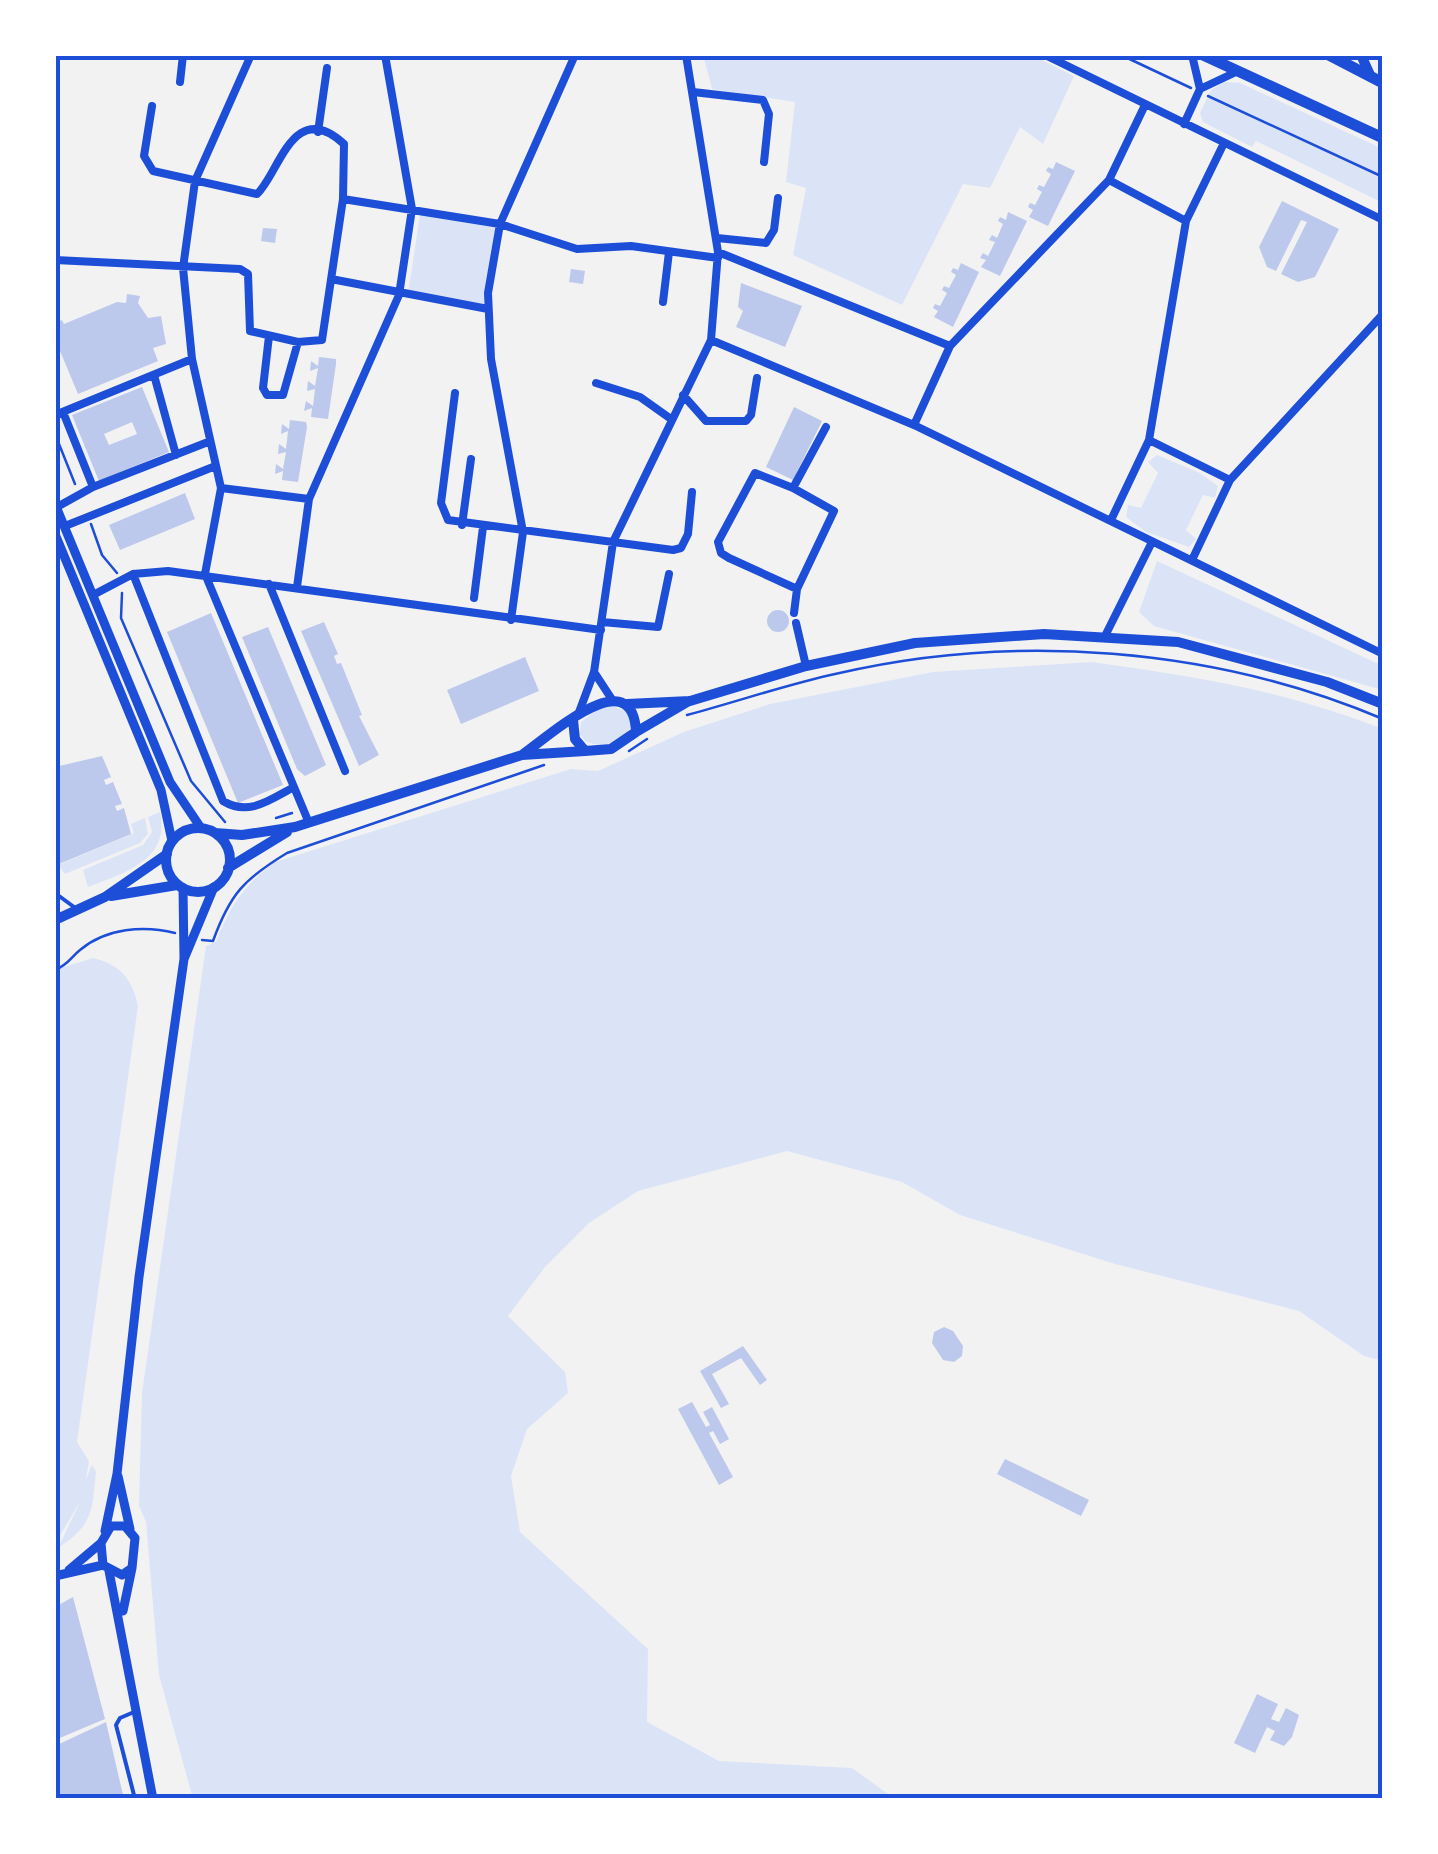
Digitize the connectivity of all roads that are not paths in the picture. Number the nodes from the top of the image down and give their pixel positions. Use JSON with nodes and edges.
{"nodes":[{"id":1,"x":183,"y":55,"type":"edge"},
{"id":2,"x":251,"y":55,"type":"edge"},
{"id":3,"x":385,"y":55,"type":"edge"},
{"id":4,"x":575,"y":55,"type":"edge"},
{"id":5,"x":686,"y":55,"type":"edge"},
{"id":6,"x":1045,"y":55,"type":"edge"},
{"id":7,"x":1192,"y":55,"type":"edge"},
{"id":8,"x":1203,"y":55,"type":"edge"},
{"id":9,"x":1329,"y":55,"type":"edge"},
{"id":10,"x":1361,"y":55,"type":"edge"},
{"id":11,"x":327,"y":68,"type":"dead end"},
{"id":12,"x":1240,"y":71,"type":"junction"},
{"id":13,"x":1377,"y":80,"type":"edge"},
{"id":14,"x":180,"y":82,"type":"dead end"},
{"id":15,"x":1199,"y":90,"type":"junction"},
{"id":16,"x":693,"y":92,"type":"junction"},
{"id":17,"x":1145,"y":104,"type":"junction"},
{"id":18,"x":152,"y":106,"type":"dead end"},
{"id":19,"x":1184,"y":124,"type":"junction"},
{"id":20,"x":318,"y":132,"type":"junction"},
{"id":21,"x":1383,"y":138,"type":"edge"},
{"id":22,"x":1224,"y":143,"type":"junction"},
{"id":23,"x":764,"y":162,"type":"dead end"},
{"id":24,"x":1109,"y":180,"type":"junction"},
{"id":25,"x":195,"y":181,"type":"junction"},
{"id":26,"x":778,"y":198,"type":"dead end"},
{"id":27,"x":342,"y":200,"type":"junction"},
{"id":28,"x":412,"y":209,"type":"junction"},
{"id":29,"x":1383,"y":220,"type":"edge"},
{"id":30,"x":1186,"y":221,"type":"junction"},
{"id":31,"x":500,"y":224,"type":"junction"},
{"id":32,"x":717,"y":238,"type":"junction"},
{"id":33,"x":669,"y":252,"type":"junction"},
{"id":34,"x":718,"y":255,"type":"junction"},
{"id":35,"x":55,"y":260,"type":"edge"},
{"id":36,"x":183,"y":268,"type":"junction"},
{"id":37,"x":331,"y":279,"type":"junction"},
{"id":38,"x":399,"y":296,"type":"junction"},
{"id":39,"x":663,"y":302,"type":"dead end"},
{"id":40,"x":488,"y":309,"type":"junction"},
{"id":41,"x":1383,"y":314,"type":"edge"},
{"id":42,"x":269,"y":336,"type":"junction"},
{"id":43,"x":711,"y":340,"type":"junction"},
{"id":44,"x":298,"y":342,"type":"junction"},
{"id":45,"x":950,"y":346,"type":"junction"},
{"id":46,"x":192,"y":359,"type":"junction"},
{"id":47,"x":154,"y":376,"type":"junction"},
{"id":48,"x":757,"y":378,"type":"dead end"},
{"id":49,"x":596,"y":383,"type":"dead end"},
{"id":50,"x":454,"y":392,"type":"dead end"},
{"id":51,"x":683,"y":395,"type":"junction"},
{"id":52,"x":59,"y":414,"type":"edge"},
{"id":53,"x":671,"y":419,"type":"junction"},
{"id":54,"x":914,"y":425,"type":"junction"},
{"id":55,"x":826,"y":427,"type":"dead end"},
{"id":56,"x":1149,"y":440,"type":"junction"},
{"id":57,"x":208,"y":442,"type":"junction"},
{"id":58,"x":176,"y":455,"type":"junction"},
{"id":59,"x":470,"y":459,"type":"dead end"},
{"id":60,"x":213,"y":467,"type":"junction"},
{"id":61,"x":1230,"y":480,"type":"junction"},
{"id":62,"x":93,"y":487,"type":"junction"},
{"id":63,"x":220,"y":488,"type":"junction"},
{"id":64,"x":794,"y":488,"type":"junction"},
{"id":65,"x":692,"y":492,"type":"dead end"},
{"id":66,"x":309,"y":499,"type":"junction"},
{"id":67,"x":56,"y":506,"type":"edge"},
{"id":68,"x":1111,"y":520,"type":"junction"},
{"id":69,"x":462,"y":525,"type":"junction"},
{"id":70,"x":65,"y":526,"type":"junction"},
{"id":71,"x":483,"y":528,"type":"junction"},
{"id":72,"x":524,"y":532,"type":"junction"},
{"id":73,"x":55,"y":534,"type":"edge"},
{"id":74,"x":613,"y":542,"type":"junction"},
{"id":75,"x":1152,"y":542,"type":"junction"},
{"id":76,"x":60,"y":560,"type":"edge"},
{"id":77,"x":1192,"y":560,"type":"junction"},
{"id":78,"x":132,"y":574,"type":"junction"},
{"id":79,"x":204,"y":574,"type":"junction"},
{"id":80,"x":669,"y":574,"type":"dead end"},
{"id":81,"x":269,"y":584,"type":"junction"},
{"id":82,"x":297,"y":587,"type":"junction"},
{"id":83,"x":797,"y":589,"type":"junction"},
{"id":84,"x":93,"y":595,"type":"junction"},
{"id":85,"x":474,"y":598,"type":"dead end"},
{"id":86,"x":794,"y":612,"type":"dead end"},
{"id":87,"x":511,"y":620,"type":"junction"},
{"id":88,"x":796,"y":623,"type":"dead end"},
{"id":89,"x":602,"y":626,"type":"junction"},
{"id":90,"x":1105,"y":636,"type":"junction"},
{"id":91,"x":1383,"y":654,"type":"edge"},
{"id":92,"x":806,"y":666,"type":"junction"},
{"id":93,"x":594,"y":672,"type":"junction"},
{"id":94,"x":613,"y":700,"type":"junction"},
{"id":95,"x":690,"y":701,"type":"junction"},
{"id":96,"x":627,"y":704,"type":"junction"},
{"id":97,"x":1383,"y":704,"type":"edge"},
{"id":98,"x":575,"y":718,"type":"junction"},
{"id":99,"x":636,"y":732,"type":"junction"},
{"id":100,"x":586,"y":751,"type":"junction"},
{"id":101,"x":522,"y":754,"type":"junction"},
{"id":102,"x":345,"y":772,"type":"dead end"},
{"id":103,"x":294,"y":787,"type":"junction"},
{"id":104,"x":309,"y":823,"type":"junction"},
{"id":105,"x":295,"y":827,"type":"junction"},
{"id":106,"x":201,"y":828,"type":"junction"},
{"id":107,"x":215,"y":833,"type":"junction"},
{"id":108,"x":172,"y":841,"type":"junction"},
{"id":109,"x":167,"y":854,"type":"junction"},
{"id":110,"x":228,"y":868,"type":"junction"},
{"id":111,"x":180,"y":887,"type":"junction"},
{"id":112,"x":214,"y":887,"type":"junction"},
{"id":113,"x":55,"y":894,"type":"edge"},
{"id":114,"x":105,"y":897,"type":"junction"},
{"id":115,"x":78,"y":910,"type":"junction"},
{"id":116,"x":55,"y":920,"type":"edge"},
{"id":117,"x":186,"y":936,"type":"junction"},
{"id":118,"x":117,"y":1474,"type":"junction"},
{"id":119,"x":131,"y":1530,"type":"junction"},
{"id":120,"x":104,"y":1531,"type":"junction"},
{"id":121,"x":101,"y":1543,"type":"junction"},
{"id":122,"x":106,"y":1568,"type":"junction"},
{"id":123,"x":132,"y":1568,"type":"junction"},
{"id":124,"x":68,"y":1571,"type":"junction"},
{"id":125,"x":55,"y":1576,"type":"edge"},
{"id":126,"x":121,"y":1618,"type":"junction"},
{"id":127,"x":134,"y":1712,"type":"junction"},
{"id":128,"x":134,"y":1799,"type":"edge"},
{"id":129,"x":153,"y":1799,"type":"edge"}],
"edges":[{"from":1,"to":14,"type":"street"},
{"from":2,"to":25,"type":"street"},
{"from":3,"to":28,"type":"street"},
{"from":4,"to":31,"type":"street"},
{"from":5,"to":16,"type":"street"},
{"from":6,"to":17,"type":"street"},
{"from":7,"to":15,"type":"street"},
{"from":8,"to":12,"type":"main road"},
{"from":9,"to":13,"type":"main road"},
{"from":10,"to":13,"type":"main road"},
{"from":11,"to":20,"type":"street"},
{"from":12,"to":15,"type":"street"},
{"from":12,"to":21,"type":"main road"},
{"from":15,"to":19,"type":"street"},
{"from":16,"to":23,"type":"street"},
{"from":16,"to":32,"type":"street"},
{"from":17,"to":19,"type":"street"},
{"from":17,"to":24,"type":"street"},
{"from":18,"to":25,"type":"street"},
{"from":19,"to":22,"type":"street"},
{"from":20,"to":25,"type":"street"},
{"from":20,"to":27,"type":"street"},
{"from":22,"to":29,"type":"street"},
{"from":22,"to":30,"type":"street"},
{"from":24,"to":30,"type":"street"},
{"from":24,"to":45,"type":"street"},
{"from":25,"to":36,"type":"street"},
{"from":26,"to":32,"type":"street"},
{"from":27,"to":28,"type":"street"},
{"from":27,"to":37,"type":"street"},
{"from":28,"to":31,"type":"street"},
{"from":28,"to":38,"type":"street"},
{"from":30,"to":56,"type":"street"},
{"from":31,"to":33,"type":"street"},
{"from":31,"to":40,"type":"street"},
{"from":32,"to":34,"type":"street"},
{"from":33,"to":34,"type":"street"},
{"from":33,"to":39,"type":"street"},
{"from":34,"to":43,"type":"street"},
{"from":34,"to":45,"type":"street"},
{"from":35,"to":36,"type":"street"},
{"from":36,"to":42,"type":"street"},
{"from":36,"to":46,"type":"street"},
{"from":37,"to":38,"type":"street"},
{"from":37,"to":44,"type":"street"},
{"from":38,"to":40,"type":"street"},
{"from":38,"to":66,"type":"street"},
{"from":40,"to":72,"type":"street"},
{"from":41,"to":61,"type":"street"},
{"from":42,"to":44,"type":"street"},
{"from":42,"to":44,"type":"street"},
{"from":43,"to":51,"type":"street"},
{"from":43,"to":54,"type":"street"},
{"from":45,"to":54,"type":"street"},
{"from":46,"to":47,"type":"street"},
{"from":46,"to":57,"type":"street"},
{"from":47,"to":52,"type":"street"},
{"from":47,"to":58,"type":"street"},
{"from":48,"to":51,"type":"street"},
{"from":49,"to":53,"type":"street"},
{"from":50,"to":69,"type":"street"},
{"from":51,"to":53,"type":"street"},
{"from":52,"to":62,"type":"street"},
{"from":53,"to":74,"type":"street"},
{"from":54,"to":68,"type":"street"},
{"from":55,"to":64,"type":"street"},
{"from":56,"to":61,"type":"street"},
{"from":56,"to":68,"type":"street"},
{"from":57,"to":58,"type":"street"},
{"from":57,"to":60,"type":"street"},
{"from":58,"to":62,"type":"street"},
{"from":59,"to":69,"type":"street"},
{"from":60,"to":63,"type":"street"},
{"from":60,"to":70,"type":"street"},
{"from":61,"to":77,"type":"street"},
{"from":62,"to":67,"type":"street"},
{"from":63,"to":66,"type":"street"},
{"from":63,"to":79,"type":"street"},
{"from":64,"to":83,"type":"street"},
{"from":64,"to":83,"type":"street"},
{"from":65,"to":74,"type":"street"},
{"from":66,"to":82,"type":"street"},
{"from":67,"to":70,"type":"street"},
{"from":68,"to":75,"type":"street"},
{"from":69,"to":71,"type":"street"},
{"from":70,"to":84,"type":"street"},
{"from":71,"to":72,"type":"street"},
{"from":71,"to":85,"type":"street"},
{"from":72,"to":74,"type":"street"},
{"from":72,"to":87,"type":"street"},
{"from":73,"to":76,"type":"street"},
{"from":74,"to":89,"type":"street"},
{"from":75,"to":77,"type":"street"},
{"from":75,"to":90,"type":"street"},
{"from":76,"to":108,"type":"street"},
{"from":77,"to":91,"type":"street"},
{"from":78,"to":79,"type":"street"},
{"from":78,"to":84,"type":"street"},
{"from":78,"to":103,"type":"street"},
{"from":79,"to":81,"type":"street"},
{"from":79,"to":103,"type":"street"},
{"from":80,"to":89,"type":"street"},
{"from":81,"to":82,"type":"street"},
{"from":81,"to":102,"type":"street"},
{"from":82,"to":87,"type":"street"},
{"from":83,"to":86,"type":"street"},
{"from":84,"to":106,"type":"street"},
{"from":87,"to":89,"type":"street"},
{"from":88,"to":92,"type":"street"},
{"from":89,"to":93,"type":"street"},
{"from":90,"to":92,"type":"main road"},
{"from":90,"to":97,"type":"main road"},
{"from":92,"to":95,"type":"main road"},
{"from":93,"to":94,"type":"street"},
{"from":93,"to":98,"type":"street"},
{"from":94,"to":96,"type":"main road"},
{"from":94,"to":98,"type":"main road"},
{"from":95,"to":96,"type":"main road"},
{"from":95,"to":99,"type":"main road"},
{"from":96,"to":99,"type":"main road"},
{"from":98,"to":100,"type":"main road"},
{"from":98,"to":101,"type":"main road"},
{"from":99,"to":100,"type":"main road"},
{"from":100,"to":101,"type":"main road"},
{"from":101,"to":104,"type":"main road"},
{"from":103,"to":104,"type":"street"},
{"from":104,"to":105,"type":"main road"},
{"from":105,"to":107,"type":"main road"},
{"from":105,"to":110,"type":"main road"},
{"from":106,"to":107,"type":"main road"},
{"from":106,"to":108,"type":"main road"},
{"from":107,"to":110,"type":"main road"},
{"from":108,"to":109,"type":"main road"},
{"from":109,"to":111,"type":"main road"},
{"from":109,"to":114,"type":"main road"},
{"from":110,"to":112,"type":"main road"},
{"from":111,"to":112,"type":"main road"},
{"from":111,"to":114,"type":"main road"},
{"from":111,"to":117,"type":"street"},
{"from":112,"to":117,"type":"street"},
{"from":113,"to":115,"type":"lane"},
{"from":114,"to":115,"type":"main road"},
{"from":115,"to":116,"type":"main road"},
{"from":117,"to":118,"type":"street"},
{"from":118,"to":119,"type":"street"},
{"from":118,"to":120,"type":"street"},
{"from":119,"to":120,"type":"street"},
{"from":119,"to":123,"type":"street"},
{"from":120,"to":121,"type":"street"},
{"from":121,"to":122,"type":"street"},
{"from":121,"to":124,"type":"street"},
{"from":122,"to":123,"type":"street"},
{"from":122,"to":124,"type":"street"},
{"from":122,"to":126,"type":"street"},
{"from":123,"to":126,"type":"street"},
{"from":124,"to":125,"type":"street"},
{"from":126,"to":127,"type":"street"},
{"from":127,"to":128,"type":"lane"},
{"from":127,"to":129,"type":"street"}]}
